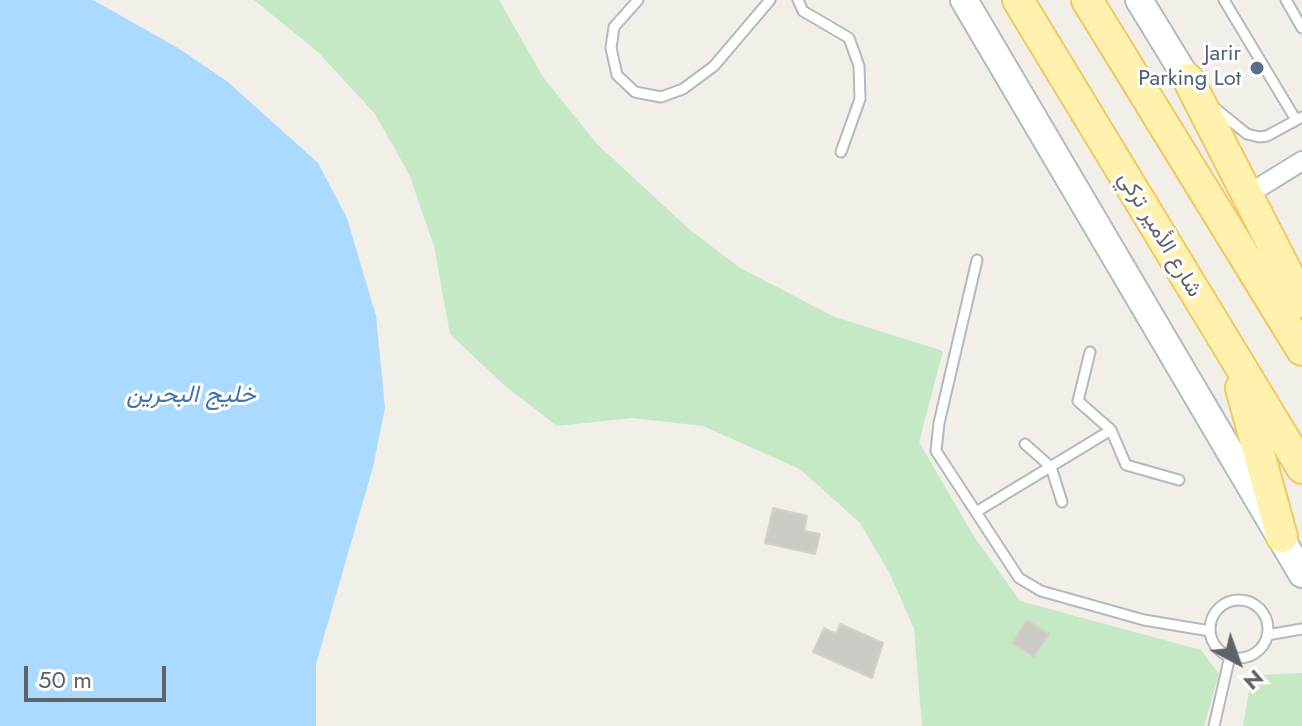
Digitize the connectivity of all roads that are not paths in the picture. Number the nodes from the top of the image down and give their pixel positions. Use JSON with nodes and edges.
{"nodes":[{"id":1,"x":638,"y":0,"type":"edge"},
{"id":2,"x":770,"y":0,"type":"edge"},
{"id":3,"x":798,"y":0,"type":"edge"},
{"id":4,"x":964,"y":0,"type":"edge"},
{"id":5,"x":1018,"y":0,"type":"edge"},
{"id":6,"x":1087,"y":0,"type":"edge"},
{"id":7,"x":1139,"y":0,"type":"edge"},
{"id":8,"x":1224,"y":0,"type":"edge"},
{"id":9,"x":1286,"y":0,"type":"edge"},
{"id":10,"x":1302,"y":28,"type":"edge"},
{"id":11,"x":1192,"y":86,"type":"junction"},
{"id":12,"x":1299,"y":118,"type":"edge"},
{"id":13,"x":841,"y":152,"type":"dead end"},
{"id":14,"x":1302,"y":161,"type":"edge"},
{"id":15,"x":1255,"y":190,"type":"junction"},
{"id":16,"x":977,"y":260,"type":"dead end"},
{"id":17,"x":1302,"y":269,"type":"edge"},
{"id":18,"x":1302,"y":302,"type":"edge"},
{"id":19,"x":1302,"y":350,"type":"edge"},
{"id":20,"x":1090,"y":352,"type":"dead end"},
{"id":21,"x":1231,"y":355,"type":"junction"},
{"id":22,"x":1111,"y":430,"type":"junction"},
{"id":23,"x":1025,"y":444,"type":"dead end"},
{"id":24,"x":1051,"y":467,"type":"junction"},
{"id":25,"x":1302,"y":468,"type":"edge"},
{"id":26,"x":1179,"y":480,"type":"dead end"},
{"id":27,"x":1062,"y":502,"type":"dead end"},
{"id":28,"x":976,"y":512,"type":"junction"},
{"id":29,"x":1282,"y":537,"type":"junction"},
{"id":30,"x":1302,"y":574,"type":"edge"},
{"id":31,"x":1302,"y":629,"type":"edge"},
{"id":32,"x":1210,"y":631,"type":"junction"},
{"id":33,"x":1267,"y":635,"type":"junction"},
{"id":34,"x":1230,"y":656,"type":"junction"},
{"id":35,"x":1214,"y":726,"type":"edge"}],
"edges":[{"from":1,"to":2,"type":"lane"},
{"from":3,"to":13,"type":"lane"},
{"from":4,"to":29,"type":"street"},
{"from":5,"to":21,"type":"main road","name":"شارع الأمير تركي"},
{"from":6,"to":19,"type":"main road"},
{"from":7,"to":11,"type":"street"},
{"from":8,"to":12,"type":"lane"},
{"from":9,"to":10,"type":"lane"},
{"from":11,"to":12,"type":"lane"},
{"from":11,"to":15,"type":"street"},
{"from":11,"to":18,"type":"main road"},
{"from":14,"to":15,"type":"street"},
{"from":15,"to":17,"type":"street"},
{"from":16,"to":28,"type":"lane"},
{"from":20,"to":22,"type":"lane"},
{"from":21,"to":25,"type":"main road","name":"شارع الأمير تركي"},
{"from":21,"to":29,"type":"main road"},
{"from":22,"to":24,"type":"lane"},
{"from":22,"to":26,"type":"lane"},
{"from":23,"to":24,"type":"lane"},
{"from":24,"to":27,"type":"lane"},
{"from":24,"to":28,"type":"lane"},
{"from":28,"to":32,"type":"lane"},
{"from":29,"to":30,"type":"street"},
{"from":31,"to":33,"type":"lane"},
{"from":32,"to":33,"type":"lane"},
{"from":32,"to":34,"type":"lane"},
{"from":33,"to":34,"type":"lane"},
{"from":34,"to":35,"type":"lane"}]}
